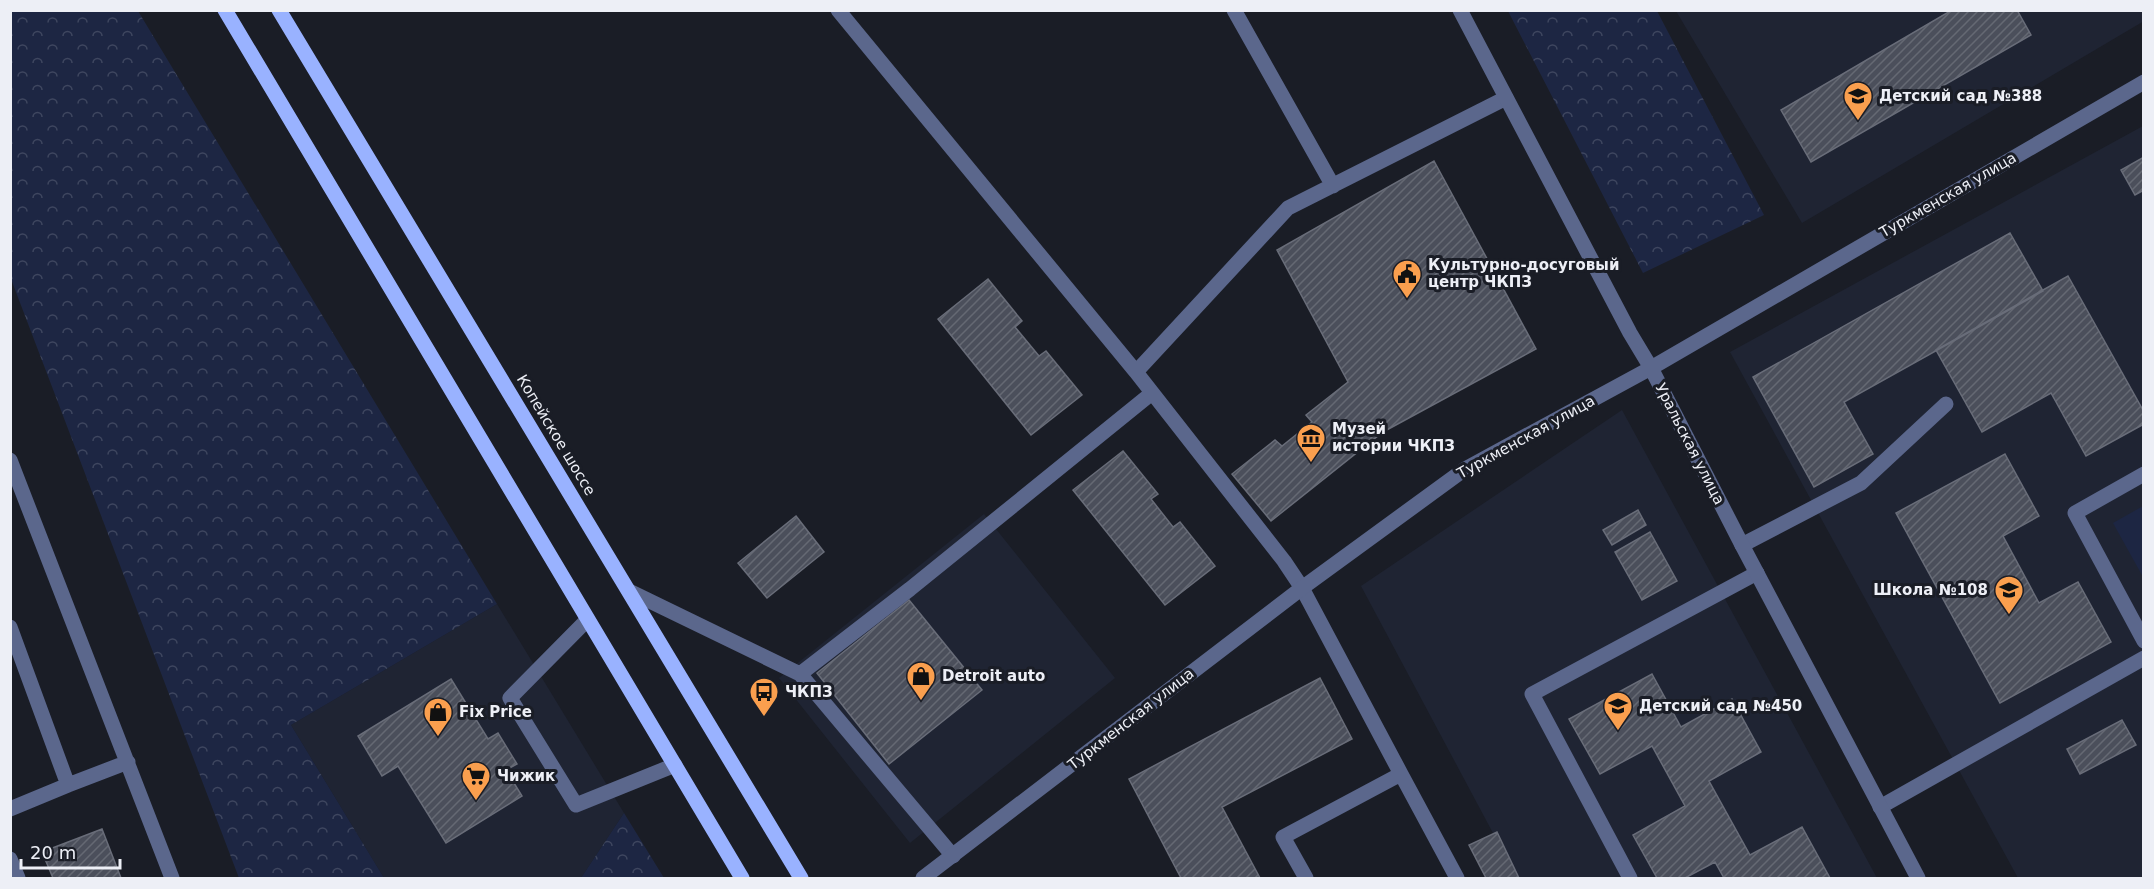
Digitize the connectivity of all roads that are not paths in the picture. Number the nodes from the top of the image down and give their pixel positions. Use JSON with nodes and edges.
{"nodes":[{"id":1,"x":225,"y":10,"type":"edge"},
{"id":2,"x":279,"y":10,"type":"edge"},
{"id":3,"x":838,"y":10,"type":"edge"},
{"id":4,"x":1234,"y":10,"type":"edge"},
{"id":5,"x":1460,"y":10,"type":"edge"},
{"id":6,"x":2144,"y":82,"type":"edge"},
{"id":7,"x":1506,"y":98,"type":"junction"},
{"id":8,"x":1333,"y":186,"type":"junction"},
{"id":9,"x":1652,"y":368,"type":"junction"},
{"id":10,"x":1136,"y":372,"type":"junction"},
{"id":11,"x":1152,"y":393,"type":"junction"},
{"id":12,"x":1946,"y":404,"type":"dead end"},
{"id":13,"x":10,"y":460,"type":"edge"},
{"id":14,"x":2144,"y":474,"type":"edge"},
{"id":15,"x":1742,"y":544,"type":"junction"},
{"id":16,"x":1757,"y":573,"type":"junction"},
{"id":17,"x":1302,"y":588,"type":"junction"},
{"id":18,"x":629,"y":591,"type":"junction"},
{"id":19,"x":586,"y":620,"type":"junction"},
{"id":20,"x":10,"y":627,"type":"edge"},
{"id":21,"x":2144,"y":641,"type":"edge"},
{"id":22,"x":2144,"y":658,"type":"edge"},
{"id":23,"x":800,"y":674,"type":"junction"},
{"id":24,"x":128,"y":762,"type":"junction"},
{"id":25,"x":675,"y":765,"type":"junction"},
{"id":26,"x":1401,"y":774,"type":"junction"},
{"id":27,"x":68,"y":785,"type":"junction"},
{"id":28,"x":1880,"y":807,"type":"junction"},
{"id":29,"x":10,"y":808,"type":"edge"},
{"id":30,"x":953,"y":856,"type":"junction"},
{"id":31,"x":10,"y":859,"type":"edge"},
{"id":32,"x":18,"y":879,"type":"edge"},
{"id":33,"x":172,"y":879,"type":"edge"},
{"id":34,"x":742,"y":879,"type":"edge"},
{"id":35,"x":801,"y":879,"type":"edge"},
{"id":36,"x":923,"y":879,"type":"edge"},
{"id":37,"x":1306,"y":879,"type":"edge"},
{"id":38,"x":1457,"y":879,"type":"edge"},
{"id":39,"x":1630,"y":879,"type":"edge"},
{"id":40,"x":1918,"y":879,"type":"edge"}],
"edges":[{"from":1,"to":19,"type":"main road"},
{"from":2,"to":18,"type":"main road","name":"Копейское шоссе"},
{"from":3,"to":10,"type":"street"},
{"from":4,"to":8,"type":"street"},
{"from":5,"to":7,"type":"street","name":"Уральская улица"},
{"from":6,"to":9,"type":"street","name":"Туркменская улица"},
{"from":7,"to":8,"type":"street"},
{"from":7,"to":9,"type":"street","name":"Уральская улица"},
{"from":8,"to":10,"type":"street"},
{"from":9,"to":15,"type":"street","name":"Уральская улица"},
{"from":9,"to":17,"type":"street","name":"Туркменская улица"},
{"from":10,"to":11,"type":"street"},
{"from":11,"to":17,"type":"street"},
{"from":11,"to":23,"type":"street"},
{"from":12,"to":15,"type":"street"},
{"from":13,"to":24,"type":"street"},
{"from":14,"to":21,"type":"street"},
{"from":15,"to":16,"type":"street","name":"Уральская улица"},
{"from":16,"to":28,"type":"street","name":"Уральская улица"},
{"from":16,"to":39,"type":"street"},
{"from":17,"to":26,"type":"street"},
{"from":17,"to":30,"type":"street","name":"Туркменская улица"},
{"from":18,"to":23,"type":"street"},
{"from":18,"to":35,"type":"main road","name":"Копейское шоссе"},
{"from":19,"to":25,"type":"main road"},
{"from":19,"to":25,"type":"street"},
{"from":20,"to":27,"type":"street"},
{"from":22,"to":28,"type":"street"},
{"from":23,"to":30,"type":"street"},
{"from":24,"to":27,"type":"street"},
{"from":24,"to":33,"type":"street"},
{"from":25,"to":34,"type":"main road"},
{"from":26,"to":37,"type":"street"},
{"from":26,"to":38,"type":"street"},
{"from":27,"to":29,"type":"street"},
{"from":28,"to":40,"type":"street","name":"Уральская улица"},
{"from":30,"to":36,"type":"street","name":"Туркменская улица"},
{"from":31,"to":32,"type":"street"}]}
